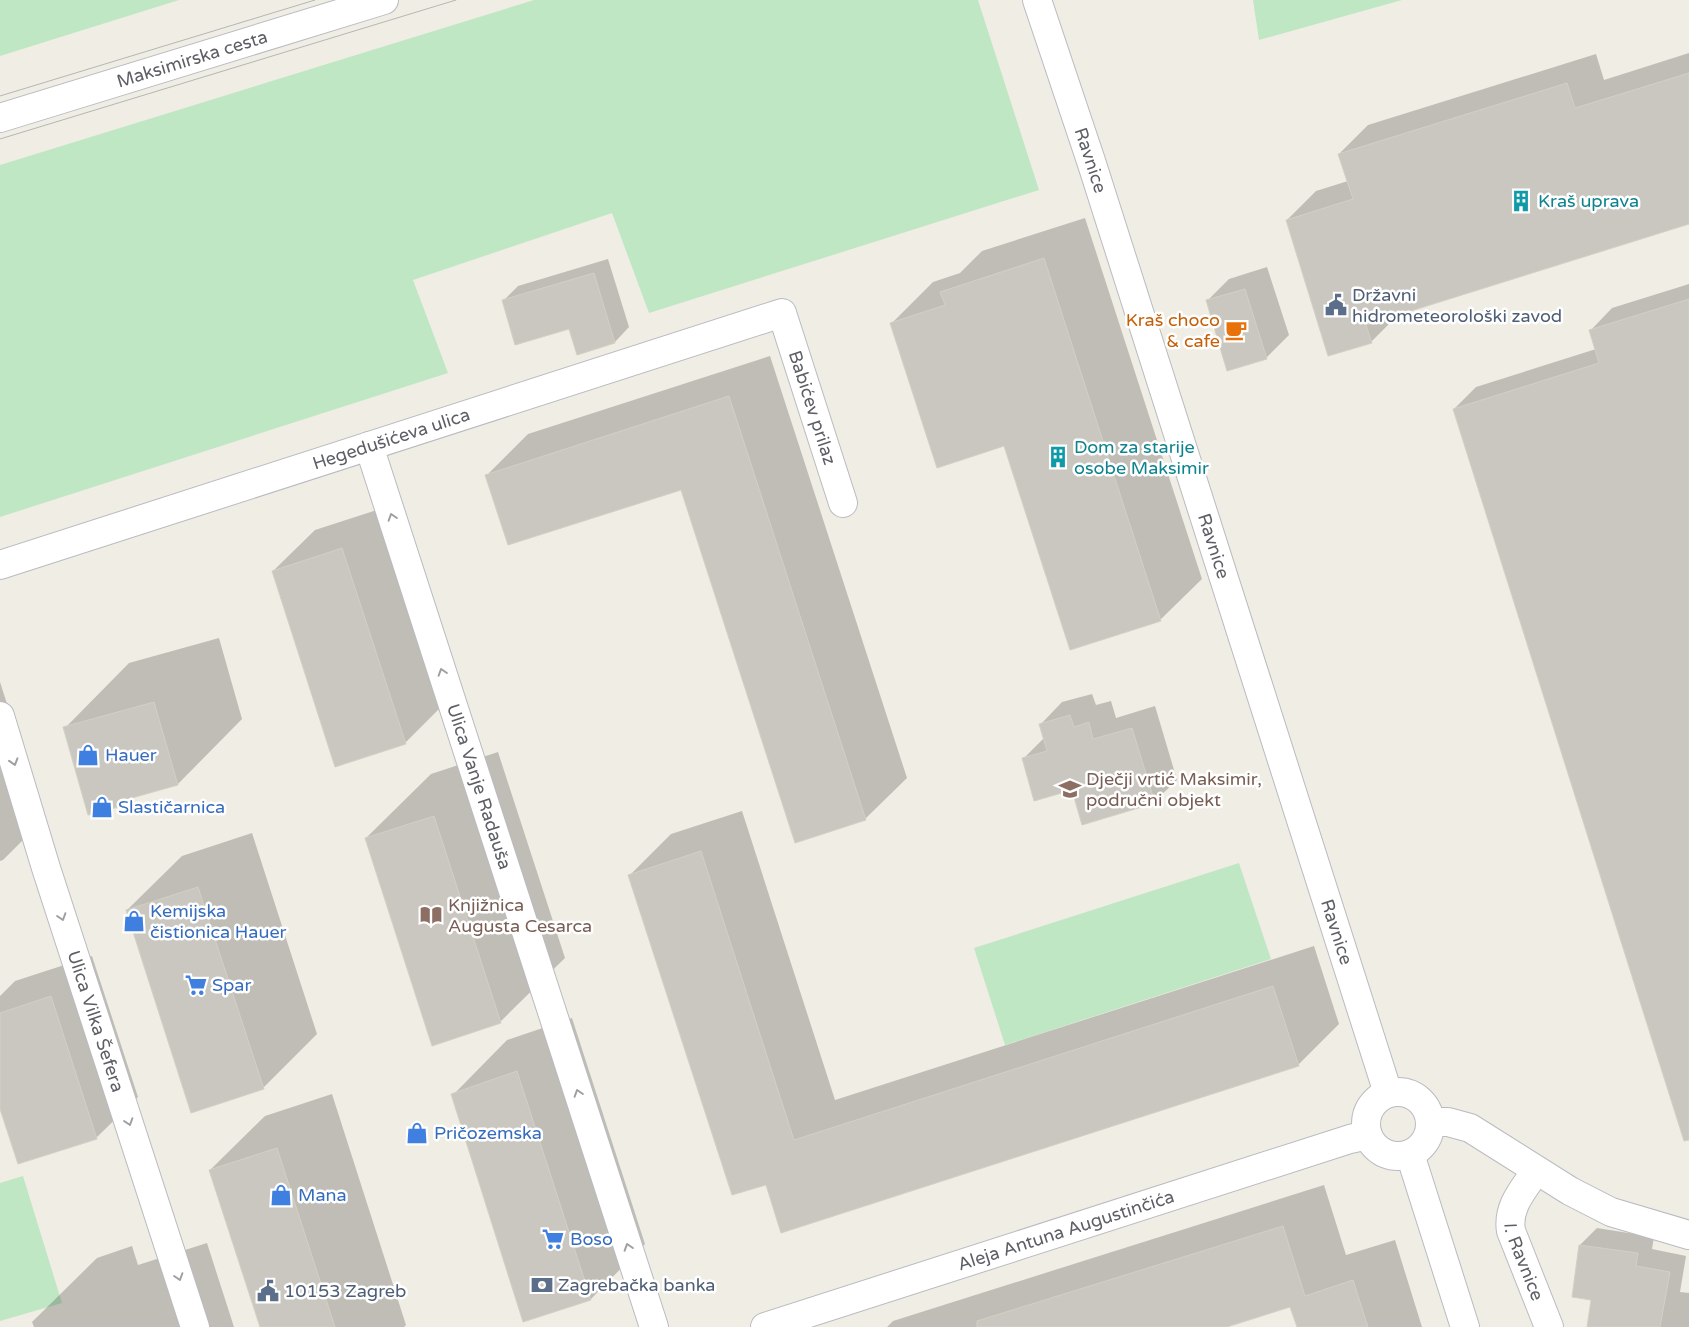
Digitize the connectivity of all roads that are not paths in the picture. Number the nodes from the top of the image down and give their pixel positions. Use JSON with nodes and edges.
{"nodes":[{"id":1,"x":384,"y":0,"type":"edge"},
{"id":2,"x":1037,"y":0,"type":"edge"},
{"id":3,"x":0,"y":118,"type":"edge"},
{"id":4,"x":782,"y":313,"type":"joint"},
{"id":5,"x":369,"y":446,"type":"junction"},
{"id":6,"x":843,"y":504,"type":"dead end"},
{"id":7,"x":0,"y":565,"type":"edge"},
{"id":8,"x":0,"y":716,"type":"edge"},
{"id":9,"x":1388,"y":1093,"type":"junction"},
{"id":10,"x":1430,"y":1122,"type":"junction"},
{"id":11,"x":1368,"y":1135,"type":"junction"},
{"id":12,"x":1410,"y":1154,"type":"junction"},
{"id":13,"x":1536,"y":1171,"type":"junction"},
{"id":14,"x":1689,"y":1235,"type":"edge"},
{"id":15,"x":195,"y":1327,"type":"edge"},
{"id":16,"x":654,"y":1327,"type":"edge"},
{"id":17,"x":765,"y":1327,"type":"edge"},
{"id":18,"x":1465,"y":1327,"type":"edge"},
{"id":19,"x":1549,"y":1327,"type":"edge"}],
"edges":[{"from":1,"to":3,"type":"street","name":"Maksimirska cesta"},
{"from":2,"to":9,"type":"street","name":"Ravnice"},
{"from":4,"to":5,"type":"street","name":"Hegedušićeva ulica"},
{"from":4,"to":6,"type":"street","name":"Babićev prilaz"},
{"from":5,"to":7,"type":"street","name":"Hegedušićeva ulica"},
{"from":16,"to":5,"type":"street","name":"Ulica Vanje Radauša","one_way":true},
{"from":8,"to":15,"type":"street","name":"Ulica Vilka Šefera","one_way":true},
{"from":9,"to":10,"type":"street"},
{"from":9,"to":11,"type":"street"},
{"from":10,"to":12,"type":"street"},
{"from":10,"to":13,"type":"street"},
{"from":11,"to":12,"type":"street"},
{"from":11,"to":17,"type":"street","name":"Aleja Antuna Augustinčića"},
{"from":12,"to":18,"type":"street"},
{"from":13,"to":14,"type":"street"},
{"from":13,"to":19,"type":"street","name":"I. Ravnice"}]}
